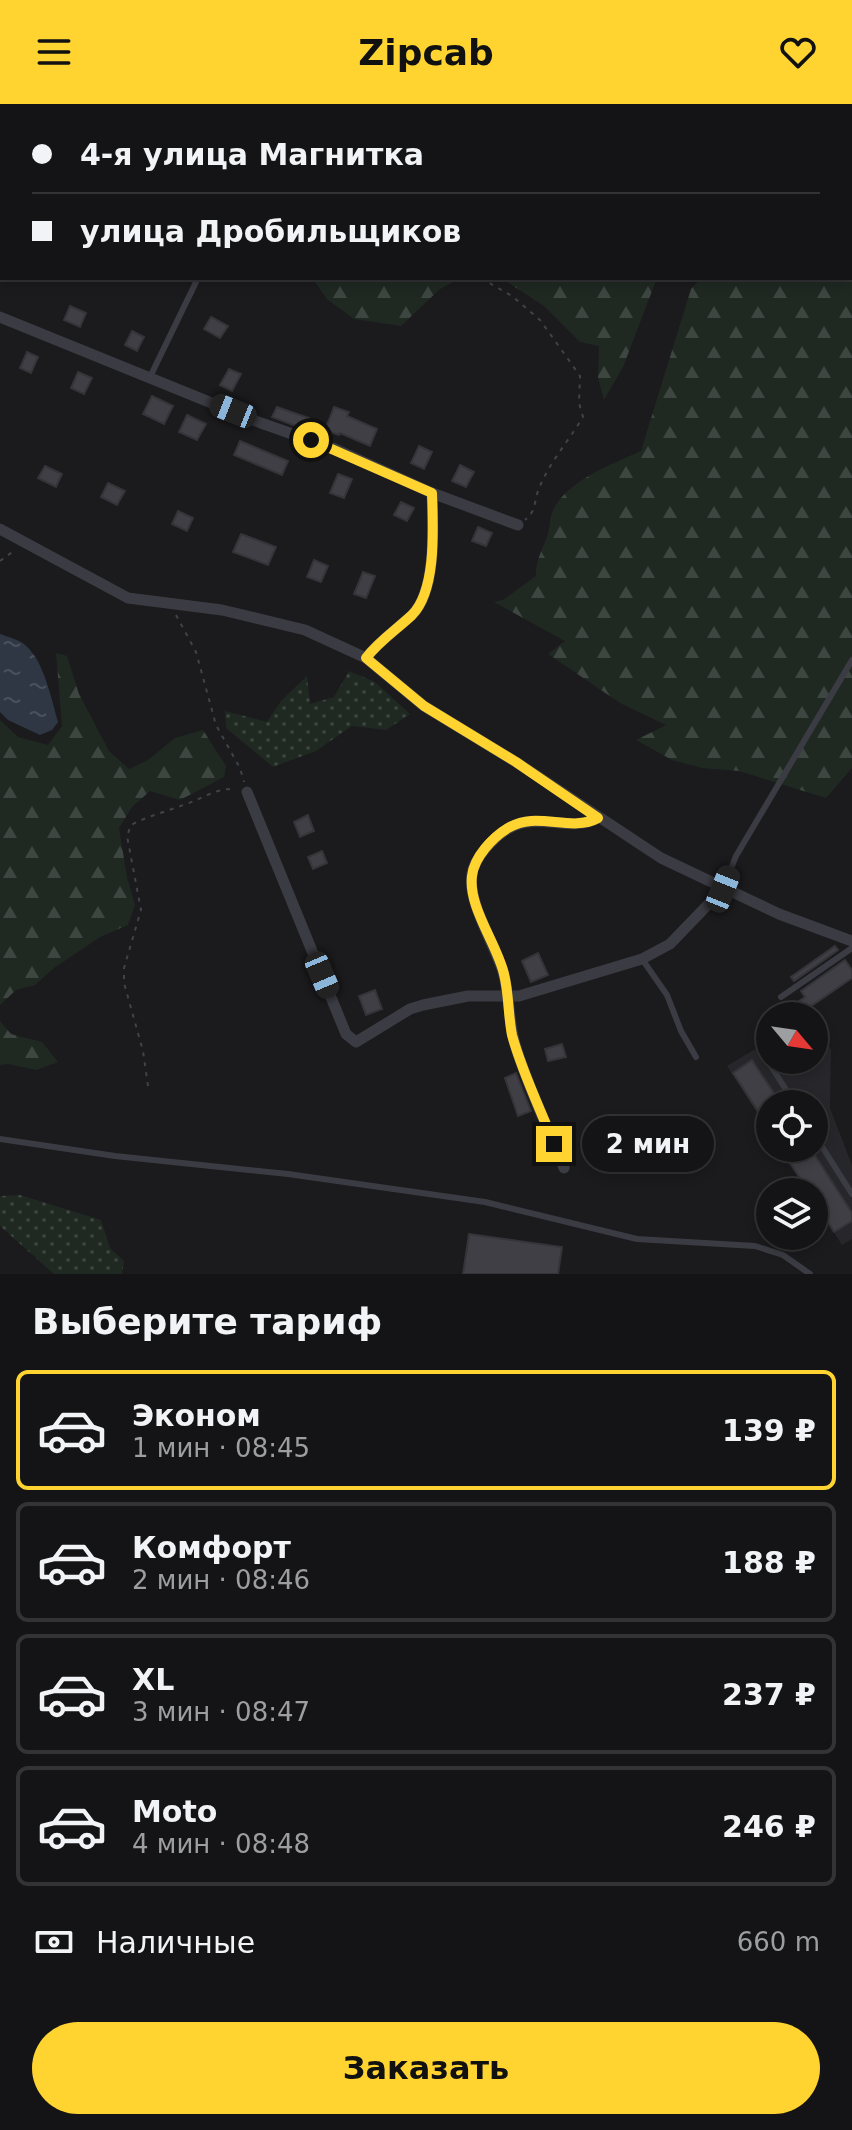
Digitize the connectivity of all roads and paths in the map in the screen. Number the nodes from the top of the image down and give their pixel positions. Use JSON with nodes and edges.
{"nodes":[{"id":1,"x":197,"y":280,"type":"edge"},
{"id":2,"x":484,"y":280,"type":"edge"},
{"id":3,"x":0,"y":317,"type":"edge"},
{"id":4,"x":150,"y":377,"type":"junction"},
{"id":5,"x":432,"y":493,"type":"junction"},
{"id":6,"x":518,"y":525,"type":"joint"},
{"id":7,"x":0,"y":529,"type":"edge"},
{"id":8,"x":27,"y":542,"type":"junction"},
{"id":9,"x":0,"y":561,"type":"edge"},
{"id":10,"x":170,"y":603,"type":"junction"},
{"id":11,"x":366,"y":658,"type":"junction"},
{"id":12,"x":852,"y":660,"type":"edge"},
{"id":13,"x":247,"y":792,"type":"junction"},
{"id":14,"x":598,"y":818,"type":"junction"},
{"id":15,"x":723,"y":889,"type":"junction"},
{"id":16,"x":852,"y":941,"type":"edge"},
{"id":17,"x":852,"y":948,"type":"edge"},
{"id":18,"x":642,"y":959,"type":"junction"},
{"id":19,"x":506,"y":996,"type":"junction"},
{"id":20,"x":781,"y":997,"type":"dead end"},
{"id":21,"x":696,"y":1057,"type":"dead end"},
{"id":22,"x":148,"y":1086,"type":"dead end"},
{"id":23,"x":0,"y":1139,"type":"edge"},
{"id":24,"x":828,"y":1156,"type":"edge"},
{"id":25,"x":564,"y":1168,"type":"dead end"},
{"id":26,"x":852,"y":1194,"type":"edge"},
{"id":27,"x":810,"y":1274,"type":"edge"}],
"edges":[{"from":1,"to":4,"type":"lane"},
{"from":2,"to":6,"type":"path"},
{"from":3,"to":4,"type":"street"},
{"from":4,"to":5,"type":"street"},
{"from":5,"to":6,"type":"street"},
{"from":5,"to":11,"type":"street"},
{"from":7,"to":8,"type":"street"},
{"from":8,"to":9,"type":"path"},
{"from":8,"to":10,"type":"street"},
{"from":10,"to":11,"type":"street"},
{"from":10,"to":13,"type":"path"},
{"from":11,"to":14,"type":"street"},
{"from":12,"to":15,"type":"lane"},
{"from":13,"to":19,"type":"street"},
{"from":13,"to":22,"type":"path"},
{"from":14,"to":15,"type":"street"},
{"from":14,"to":19,"type":"street"},
{"from":15,"to":16,"type":"street"},
{"from":15,"to":18,"type":"street"},
{"from":17,"to":20,"type":"lane"},
{"from":18,"to":19,"type":"street"},
{"from":18,"to":21,"type":"lane"},
{"from":19,"to":25,"type":"street"},
{"from":23,"to":27,"type":"lane"},
{"from":24,"to":26,"type":"lane"}]}
